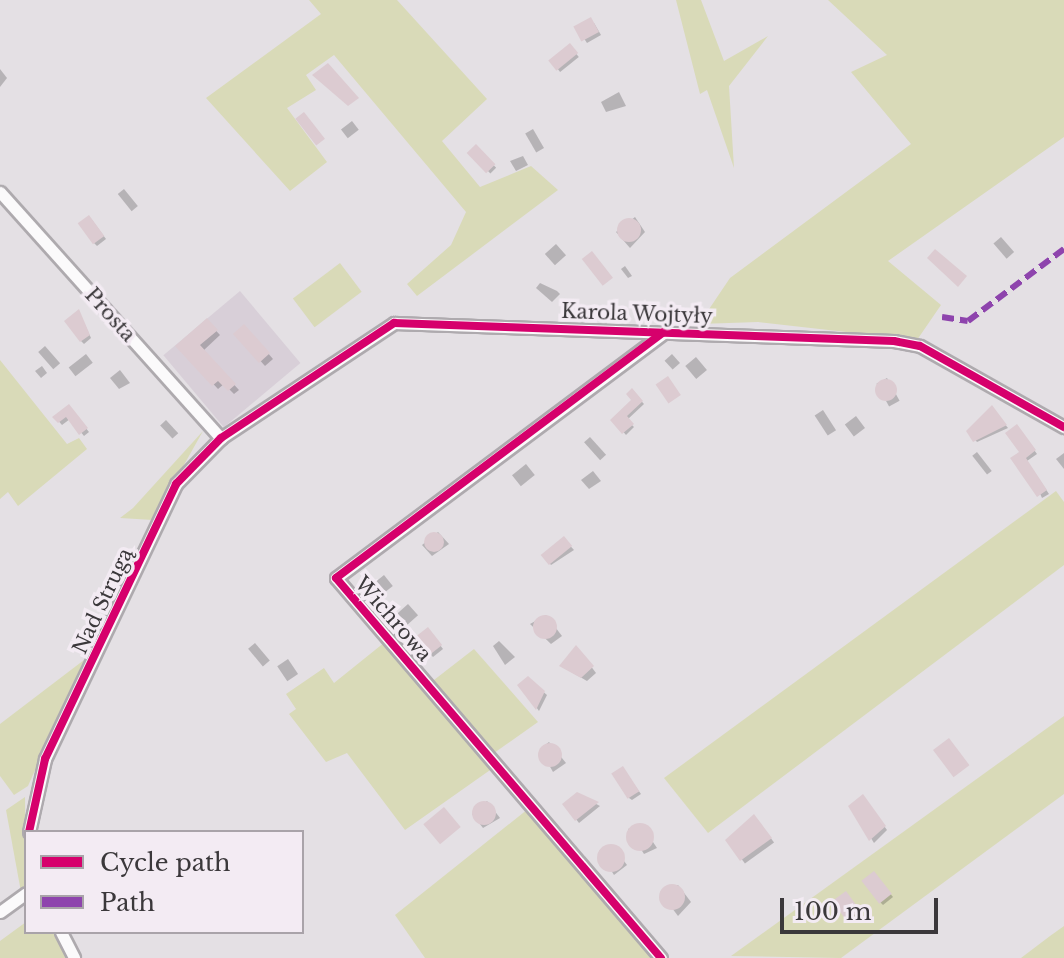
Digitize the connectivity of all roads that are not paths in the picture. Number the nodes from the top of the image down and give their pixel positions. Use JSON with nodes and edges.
{"nodes":[{"id":1,"x":0,"y":192,"type":"edge"},
{"id":2,"x":665,"y":331,"type":"junction"},
{"id":3,"x":1064,"y":427,"type":"edge"},
{"id":4,"x":221,"y":438,"type":"junction"},
{"id":5,"x":29,"y":830,"type":"edge"},
{"id":6,"x":24,"y":894,"type":"edge"},
{"id":7,"x":0,"y":912,"type":"edge"},
{"id":8,"x":62,"y":934,"type":"edge"},
{"id":9,"x":74,"y":958,"type":"edge"},
{"id":10,"x":661,"y":958,"type":"edge"}],
"edges":[{"from":1,"to":4,"type":"street","name":"Prosta"},
{"from":2,"to":3,"type":"street","name":"Karola Wojtyły"},
{"from":2,"to":4,"type":"street","name":"Karola Wojtyły"},
{"from":2,"to":10,"type":"street","name":"Wichrowa"},
{"from":4,"to":5,"type":"street","name":"Nad Strugą"},
{"from":6,"to":7,"type":"street"},
{"from":8,"to":9,"type":"street"}]}
